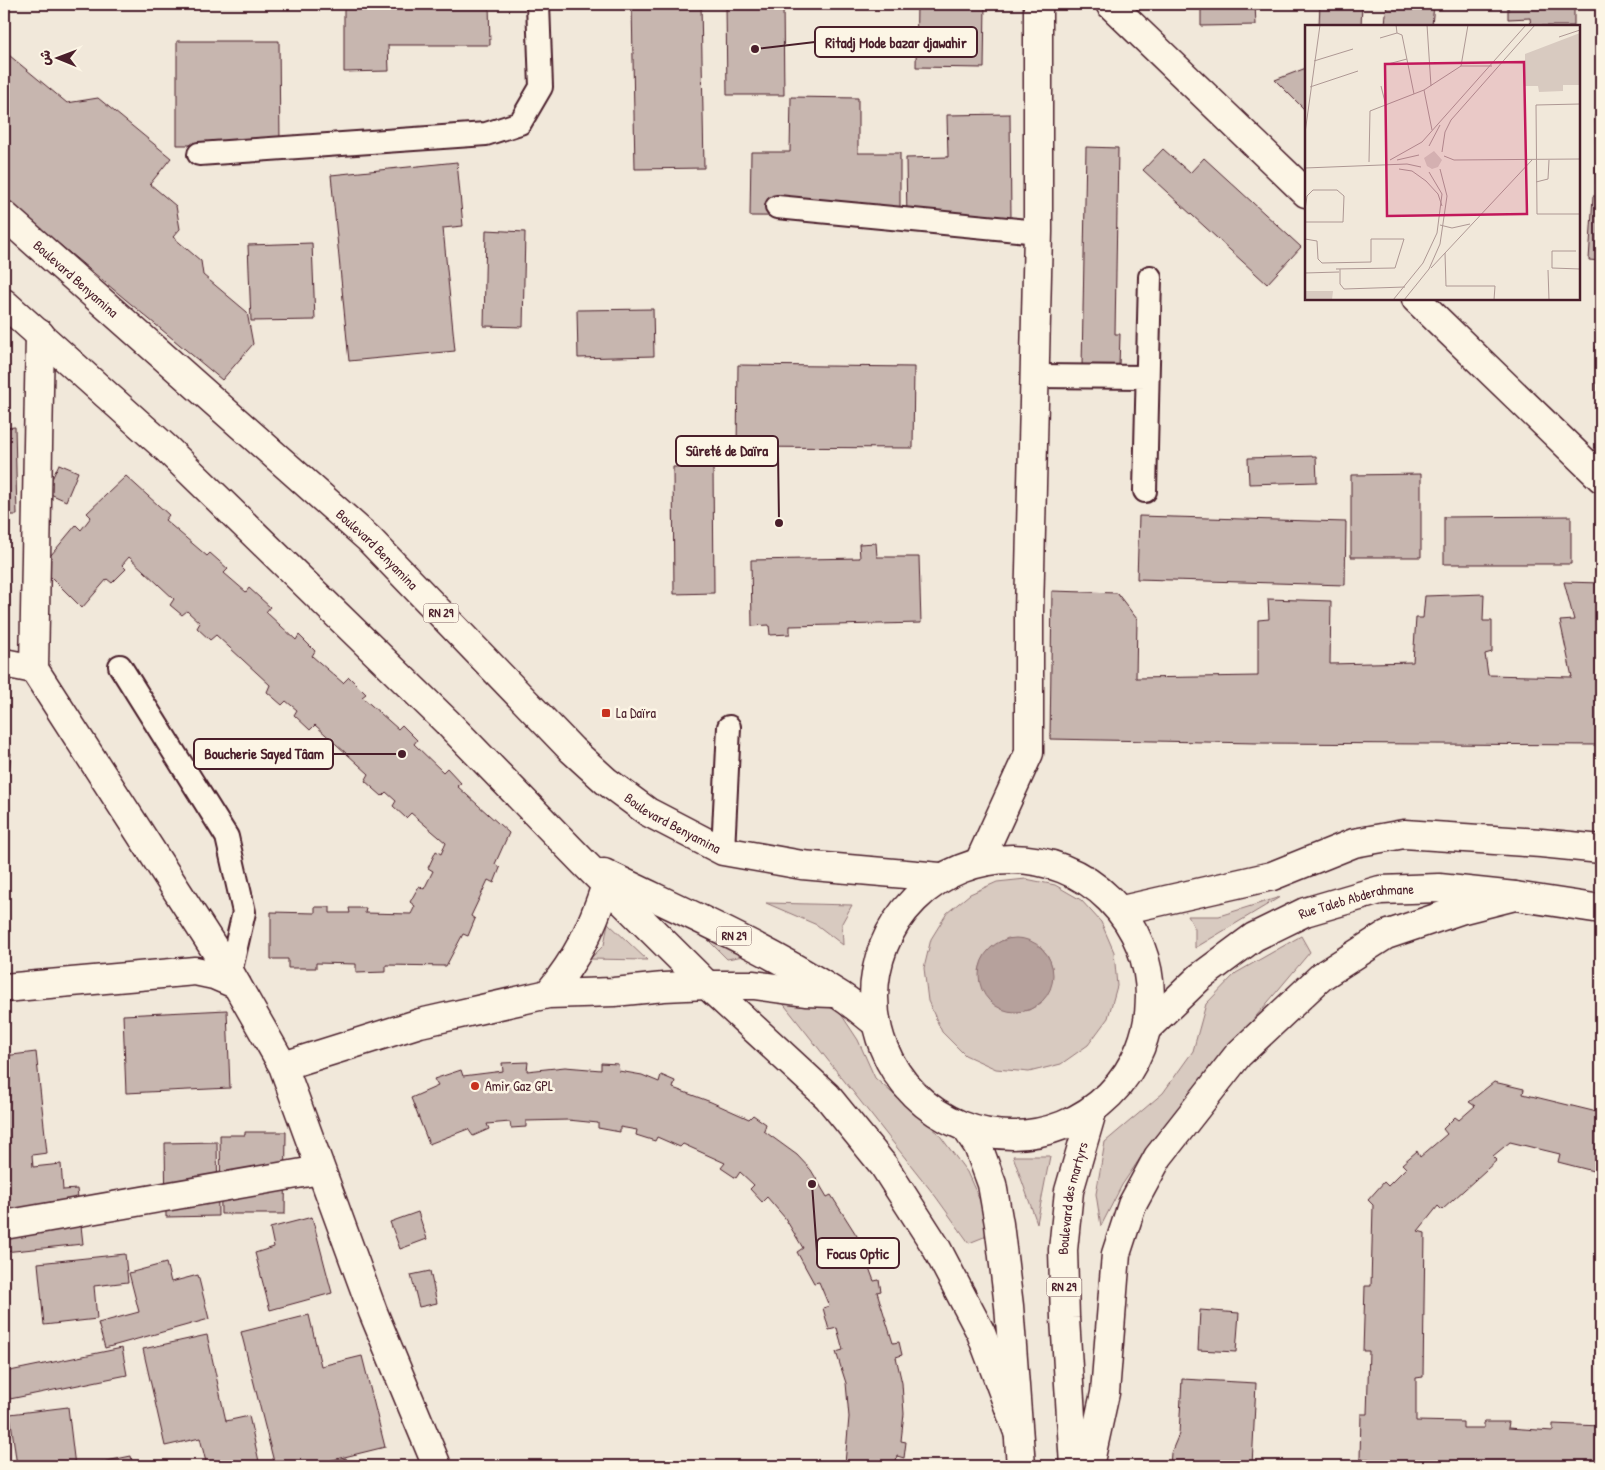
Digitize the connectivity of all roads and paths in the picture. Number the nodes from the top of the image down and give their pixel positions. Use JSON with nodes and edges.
{"nodes":[{"id":1,"x":538,"y":4,"type":"edge"},
{"id":2,"x":1038,"y":4,"type":"edge"},
{"id":3,"x":1110,"y":4,"type":"edge"},
{"id":4,"x":199,"y":154,"type":"dead end"},
{"id":5,"x":1305,"y":192,"type":"edge"},
{"id":6,"x":777,"y":207,"type":"dead end"},
{"id":7,"x":4,"y":215,"type":"edge"},
{"id":8,"x":1038,"y":232,"type":"junction"},
{"id":9,"x":1150,"y":277,"type":"dead end"},
{"id":10,"x":1417,"y":300,"type":"edge"},
{"id":11,"x":4,"y":303,"type":"edge"},
{"id":12,"x":40,"y":334,"type":"junction"},
{"id":13,"x":1035,"y":376,"type":"junction"},
{"id":14,"x":1147,"y":377,"type":"junction"},
{"id":15,"x":1601,"y":478,"type":"edge"},
{"id":16,"x":1145,"y":491,"type":"dead end"},
{"id":17,"x":4,"y":663,"type":"edge"},
{"id":18,"x":120,"y":666,"type":"dead end"},
{"id":19,"x":34,"y":669,"type":"junction"},
{"id":20,"x":729,"y":727,"type":"dead end"},
{"id":21,"x":1601,"y":849,"type":"edge"},
{"id":22,"x":723,"y":851,"type":"junction"},
{"id":23,"x":980,"y":860,"type":"junction"},
{"id":24,"x":584,"y":863,"type":"junction"},
{"id":25,"x":940,"y":877,"type":"junction"},
{"id":26,"x":606,"y":884,"type":"junction"},
{"id":27,"x":1514,"y":896,"type":"junction"},
{"id":28,"x":1122,"y":910,"type":"junction"},
{"id":29,"x":1600,"y":911,"type":"edge"},
{"id":30,"x":234,"y":979,"type":"junction"},
{"id":31,"x":707,"y":985,"type":"junction"},
{"id":32,"x":4,"y":988,"type":"edge"},
{"id":33,"x":838,"y":993,"type":"junction"},
{"id":34,"x":548,"y":994,"type":"junction"},
{"id":35,"x":876,"y":1023,"type":"junction"},
{"id":36,"x":1148,"y":1027,"type":"junction"},
{"id":37,"x":283,"y":1066,"type":"junction"},
{"id":38,"x":1092,"y":1112,"type":"junction"},
{"id":39,"x":966,"y":1128,"type":"junction"},
{"id":40,"x":320,"y":1170,"type":"junction"},
{"id":41,"x":4,"y":1225,"type":"edge"},
{"id":42,"x":1018,"y":1432,"type":"junction"},
{"id":43,"x":436,"y":1466,"type":"edge"},
{"id":44,"x":1021,"y":1466,"type":"edge"},
{"id":45,"x":1074,"y":1466,"type":"edge"},
{"id":46,"x":1090,"y":1466,"type":"edge"}],
"edges":[{"from":1,"to":4,"type":"lane"},
{"from":2,"to":8,"type":"main road"},
{"from":3,"to":5,"type":"main road"},
{"from":6,"to":8,"type":"lane"},
{"from":7,"to":22,"type":"main road","name":"Boulevard Benyamina","number":"RN 29"},
{"from":8,"to":13,"type":"main road"},
{"from":9,"to":14,"type":"lane"},
{"from":10,"to":15,"type":"main road"},
{"from":11,"to":12,"type":"main road","number":"RN 29"},
{"from":12,"to":19,"type":"main road"},
{"from":12,"to":24,"type":"main road","number":"RN 29"},
{"from":13,"to":14,"type":"lane"},
{"from":13,"to":23,"type":"main road"},
{"from":14,"to":16,"type":"lane"},
{"from":17,"to":19,"type":"main road"},
{"from":18,"to":30,"type":"lane"},
{"from":19,"to":30,"type":"main road"},
{"from":20,"to":22,"type":"lane"},
{"from":21,"to":28,"type":"main road"},
{"from":22,"to":25,"type":"main road","name":"Boulevard Benyamina","number":"RN 29"},
{"from":23,"to":25,"type":"main road"},
{"from":23,"to":28,"type":"main road"},
{"from":24,"to":26,"type":"main road"},
{"from":24,"to":33,"type":"main road","number":"RN 29"},
{"from":25,"to":35,"type":"main road"},
{"from":26,"to":31,"type":"main road"},
{"from":26,"to":34,"type":"main road"},
{"from":27,"to":29,"type":"main road","name":"Rue Taleb Abderahmane"},
{"from":27,"to":36,"type":"main road","name":"Rue Taleb Abderahmane"},
{"from":27,"to":46,"type":"main road"},
{"from":28,"to":36,"type":"main road"},
{"from":30,"to":32,"type":"main road"},
{"from":30,"to":37,"type":"main road"},
{"from":31,"to":33,"type":"main road"},
{"from":31,"to":34,"type":"main road"},
{"from":31,"to":42,"type":"main road"},
{"from":33,"to":35,"type":"main road","number":"RN 29"},
{"from":34,"to":37,"type":"main road"},
{"from":35,"to":39,"type":"main road"},
{"from":36,"to":38,"type":"main road"},
{"from":37,"to":40,"type":"main road"},
{"from":38,"to":39,"type":"main road"},
{"from":38,"to":45,"type":"main road","name":"Boulevard des martyrs","number":"RN 29"},
{"from":39,"to":42,"type":"main road"},
{"from":40,"to":41,"type":"main road"},
{"from":40,"to":43,"type":"main road"},
{"from":42,"to":44,"type":"main road"}]}
